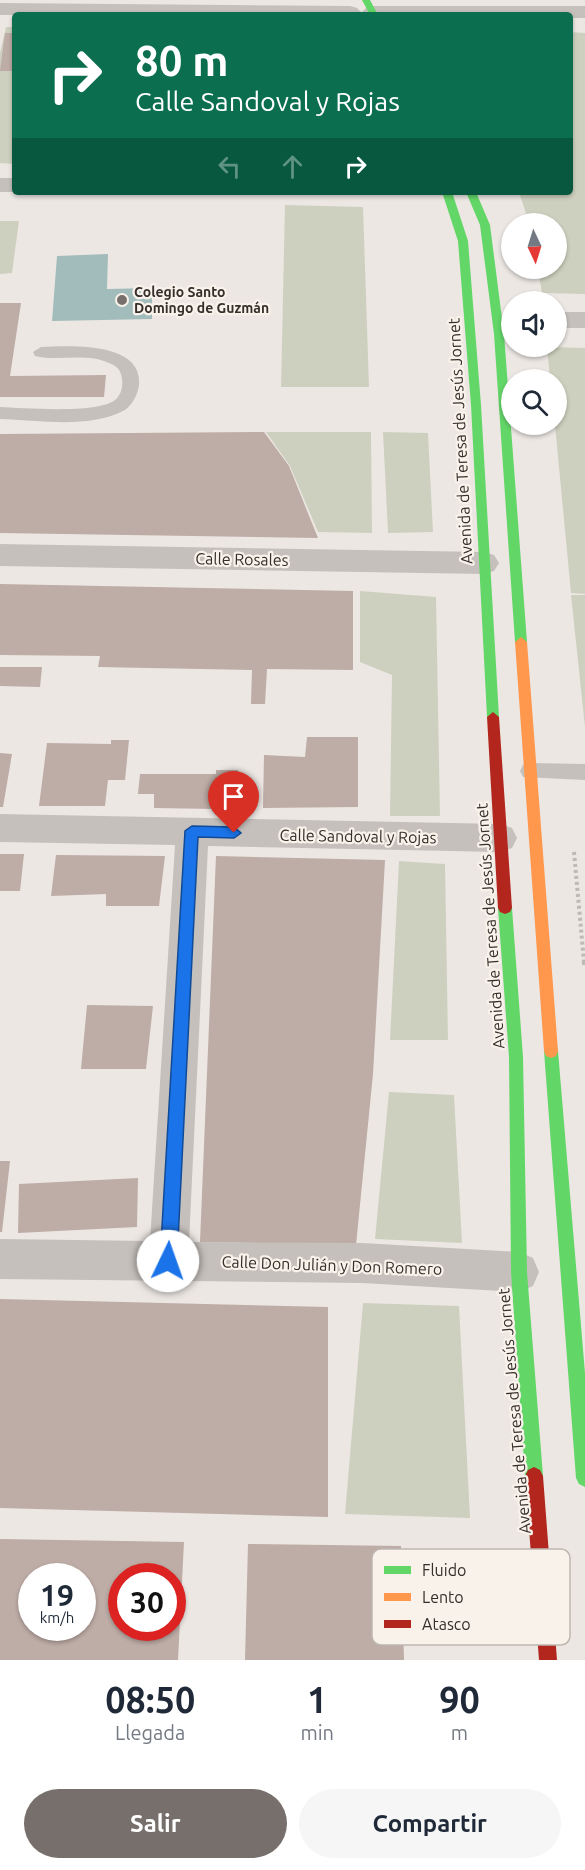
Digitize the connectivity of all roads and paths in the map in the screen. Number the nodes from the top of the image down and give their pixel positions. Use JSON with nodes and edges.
{"nodes":[{"id":1,"x":0,"y":9,"type":"edge"},
{"id":2,"x":360,"y":9,"type":"edge"},
{"id":3,"x":585,"y":12,"type":"edge"},
{"id":4,"x":448,"y":195,"type":"edge"},
{"id":5,"x":472,"y":195,"type":"edge"},
{"id":6,"x":501,"y":304,"type":"edge"},
{"id":7,"x":567,"y":320,"type":"edge"},
{"id":8,"x":585,"y":320,"type":"edge"},
{"id":9,"x":41,"y":352,"type":"dead end"},
{"id":10,"x":506,"y":357,"type":"edge"},
{"id":11,"x":0,"y":412,"type":"edge"},
{"id":12,"x":0,"y":555,"type":"edge"},
{"id":13,"x":484,"y":563,"type":"junction"},
{"id":14,"x":530,"y":771,"type":"junction"},
{"id":15,"x":585,"y":772,"type":"edge"},
{"id":16,"x":0,"y":828,"type":"edge"},
{"id":17,"x":192,"y":831,"type":"junction"},
{"id":18,"x":500,"y":838,"type":"junction"},
{"id":19,"x":0,"y":1259,"type":"edge"},
{"id":20,"x":168,"y":1261,"type":"junction"},
{"id":21,"x":519,"y":1272,"type":"junction"},
{"id":22,"x":585,"y":1479,"type":"edge"},
{"id":23,"x":540,"y":1549,"type":"edge"},
{"id":24,"x":547,"y":1645,"type":"edge"},
{"id":25,"x":548,"y":1660,"type":"edge"}],
"edges":[{"from":1,"to":2,"type":"street"},
{"from":2,"to":3,"type":"street"},
{"from":4,"to":13,"type":"street","name":"Avenida de Teresa de Jesús Jornet"},
{"from":5,"to":6,"type":"street"},
{"from":7,"to":8,"type":"street"},
{"from":9,"to":11,"type":"lane"},
{"from":10,"to":14,"type":"street"},
{"from":12,"to":13,"type":"street","name":"Calle Rosales"},
{"from":13,"to":18,"type":"street","name":"Avenida de Teresa de Jesús Jornet"},
{"from":14,"to":15,"type":"lane"},
{"from":14,"to":22,"type":"street"},
{"from":16,"to":17,"type":"street","name":"Calle Sandoval y Rojas"},
{"from":17,"to":18,"type":"street","name":"Calle Sandoval y Rojas"},
{"from":17,"to":20,"type":"street"},
{"from":18,"to":21,"type":"street","name":"Avenida de Teresa de Jesús Jornet"},
{"from":19,"to":20,"type":"street","name":"Calle Don Julián y Don Romero"},
{"from":20,"to":21,"type":"street","name":"Calle Don Julián y Don Romero"},
{"from":21,"to":23,"type":"street","name":"Avenida de Teresa de Jesús Jornet"},
{"from":24,"to":25,"type":"street","name":"Avenida de Teresa de Jesús Jornet"}]}
